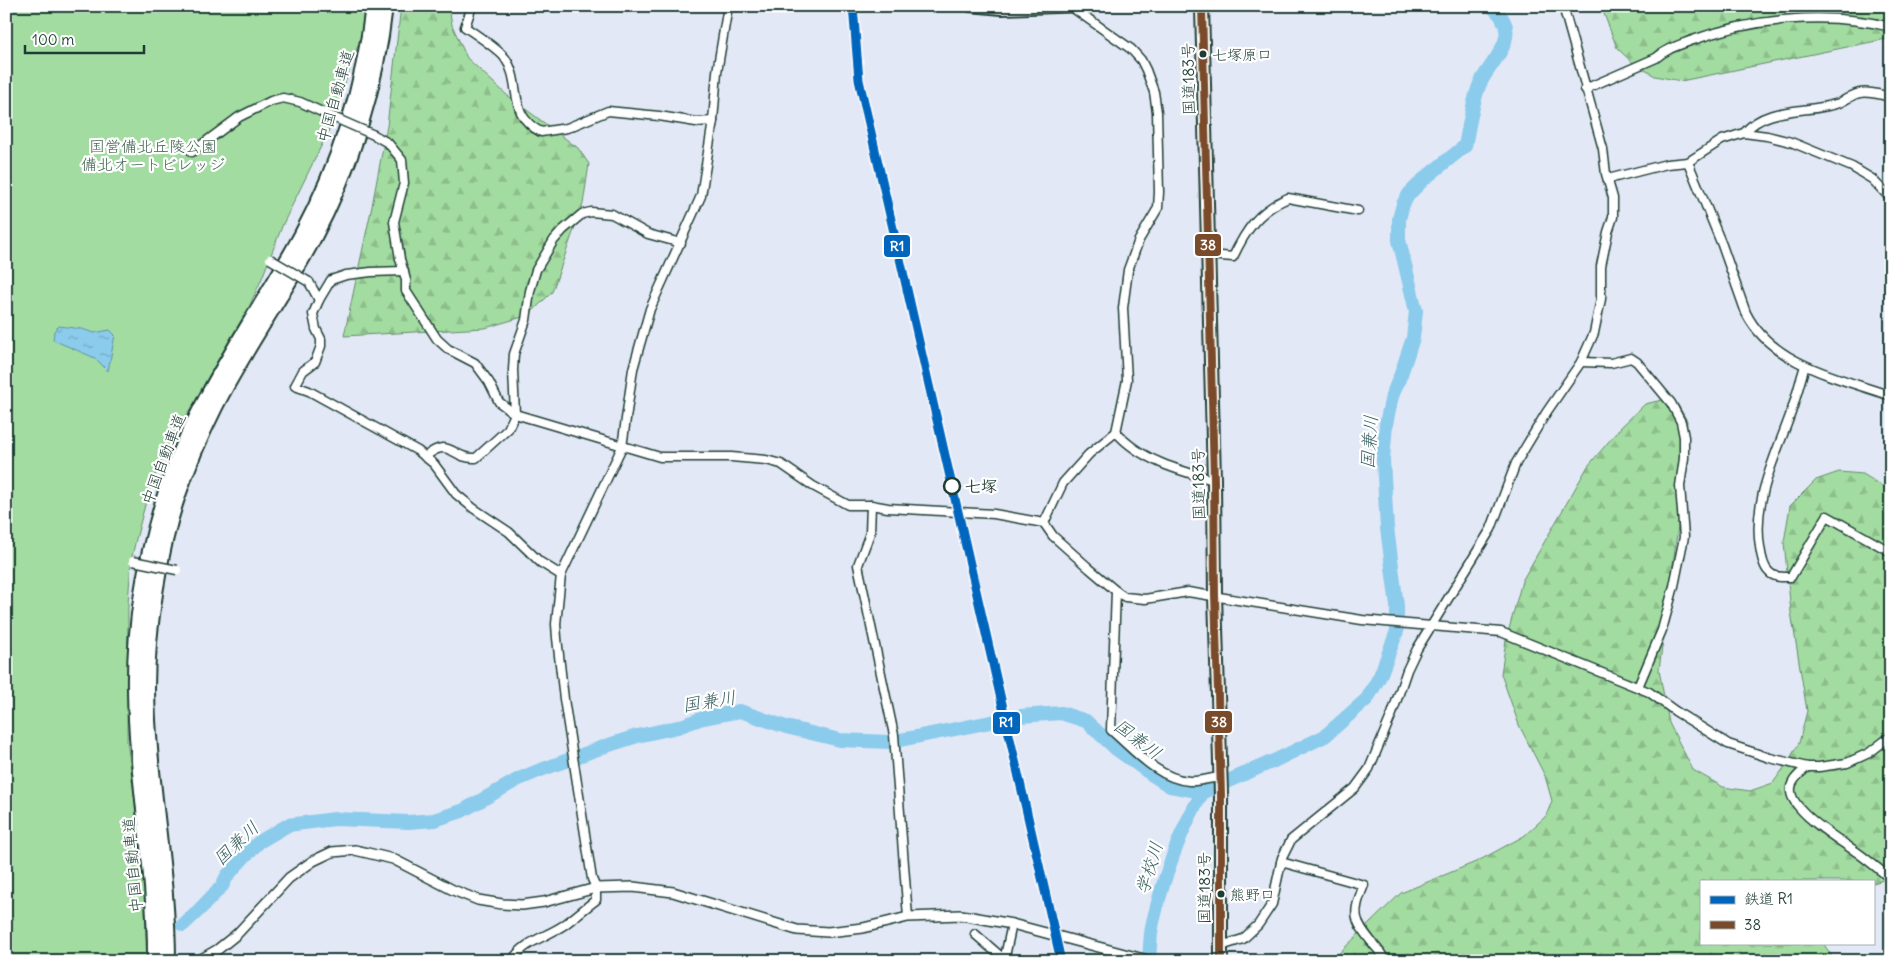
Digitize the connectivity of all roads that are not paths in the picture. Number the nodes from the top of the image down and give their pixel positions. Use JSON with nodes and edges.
{"nodes":[{"id":1,"x":373,"y":6,"type":"edge"},
{"id":2,"x":385,"y":6,"type":"edge"},
{"id":3,"x":472,"y":6,"type":"edge"},
{"id":4,"x":728,"y":6,"type":"edge"},
{"id":5,"x":970,"y":6,"type":"edge"},
{"id":6,"x":1082,"y":6,"type":"edge"},
{"id":7,"x":1202,"y":6,"type":"edge"},
{"id":8,"x":1563,"y":6,"type":"edge"},
{"id":9,"x":1070,"y":7,"type":"edge"},
{"id":10,"x":1891,"y":27,"type":"edge"},
{"id":11,"x":1585,"y":89,"type":"junction"},
{"id":12,"x":1891,"y":98,"type":"edge"},
{"id":13,"x":713,"y":121,"type":"junction"},
{"id":14,"x":1744,"y":133,"type":"junction"},
{"id":15,"x":192,"y":152,"type":"dead end"},
{"id":16,"x":1688,"y":162,"type":"junction"},
{"id":17,"x":1608,"y":179,"type":"junction"},
{"id":18,"x":1891,"y":198,"type":"edge"},
{"id":19,"x":1358,"y":211,"type":"dead end"},
{"id":20,"x":681,"y":243,"type":"junction"},
{"id":21,"x":1209,"y":255,"type":"junction"},
{"id":22,"x":270,"y":258,"type":"dead end"},
{"id":23,"x":404,"y":271,"type":"junction"},
{"id":24,"x":319,"y":300,"type":"junction"},
{"id":25,"x":1581,"y":362,"type":"junction"},
{"id":26,"x":1805,"y":366,"type":"junction"},
{"id":27,"x":1889,"y":392,"type":"edge"},
{"id":28,"x":515,"y":414,"type":"junction"},
{"id":29,"x":1116,"y":432,"type":"junction"},
{"id":30,"x":622,"y":446,"type":"junction"},
{"id":31,"x":425,"y":457,"type":"junction"},
{"id":32,"x":1214,"y":480,"type":"junction"},
{"id":33,"x":871,"y":505,"type":"junction"},
{"id":34,"x":1044,"y":523,"type":"junction"},
{"id":35,"x":1891,"y":552,"type":"edge"},
{"id":36,"x":133,"y":561,"type":"dead end"},
{"id":37,"x":177,"y":570,"type":"dead end"},
{"id":38,"x":561,"y":575,"type":"junction"},
{"id":39,"x":1116,"y":592,"type":"junction"},
{"id":40,"x":1214,"y":595,"type":"junction"},
{"id":41,"x":1431,"y":625,"type":"junction"},
{"id":42,"x":1638,"y":687,"type":"junction"},
{"id":43,"x":1891,"y":736,"type":"edge"},
{"id":44,"x":1807,"y":767,"type":"junction"},
{"id":45,"x":1220,"y":778,"type":"junction"},
{"id":46,"x":1281,"y":862,"type":"junction"},
{"id":47,"x":1891,"y":879,"type":"edge"},
{"id":48,"x":596,"y":888,"type":"junction"},
{"id":49,"x":908,"y":917,"type":"junction"},
{"id":50,"x":160,"y":920,"type":"junction"},
{"id":51,"x":1012,"y":924,"type":"junction"},
{"id":52,"x":975,"y":934,"type":"dead end"},
{"id":53,"x":1220,"y":946,"type":"junction"},
{"id":54,"x":1005,"y":960,"type":"edge"},
{"id":55,"x":1146,"y":960,"type":"edge"},
{"id":56,"x":155,"y":961,"type":"edge"},
{"id":57,"x":168,"y":961,"type":"edge"},
{"id":58,"x":198,"y":961,"type":"edge"},
{"id":59,"x":512,"y":961,"type":"edge"},
{"id":60,"x":1222,"y":961,"type":"edge"},
{"id":61,"x":1384,"y":961,"type":"edge"}],
"edges":[{"from":1,"to":50,"type":"highway","name":"中国自動車道"},
{"from":2,"to":50,"type":"highway","name":"中国自動車道"},
{"from":3,"to":13,"type":"street"},
{"from":4,"to":13,"type":"street"},
{"from":5,"to":9,"type":"main road"},
{"from":6,"to":9,"type":"main road"},
{"from":7,"to":21,"type":"highway","name":"国道183号"},
{"from":8,"to":11,"type":"street"},
{"from":9,"to":29,"type":"street"},
{"from":10,"to":11,"type":"street"},
{"from":11,"to":17,"type":"street"},
{"from":12,"to":14,"type":"street"},
{"from":13,"to":20,"type":"street"},
{"from":14,"to":16,"type":"street"},
{"from":14,"to":18,"type":"street"},
{"from":15,"to":23,"type":"street","bridge":true},
{"from":16,"to":17,"type":"street"},
{"from":16,"to":26,"type":"street"},
{"from":17,"to":25,"type":"street"},
{"from":19,"to":21,"type":"street"},
{"from":20,"to":28,"type":"street"},
{"from":20,"to":30,"type":"street"},
{"from":21,"to":32,"type":"highway","name":"国道183号"},
{"from":22,"to":24,"type":"street","bridge":true},
{"from":23,"to":24,"type":"street"},
{"from":23,"to":28,"type":"street"},
{"from":24,"to":31,"type":"street"},
{"from":25,"to":41,"type":"street"},
{"from":25,"to":42,"type":"street"},
{"from":26,"to":27,"type":"street"},
{"from":26,"to":35,"type":"street"},
{"from":28,"to":30,"type":"street"},
{"from":28,"to":31,"type":"street"},
{"from":29,"to":32,"type":"street"},
{"from":29,"to":34,"type":"street"},
{"from":30,"to":33,"type":"street"},
{"from":30,"to":38,"type":"street"},
{"from":31,"to":38,"type":"street"},
{"from":32,"to":40,"type":"highway","name":"国道183号"},
{"from":33,"to":34,"type":"street"},
{"from":33,"to":49,"type":"street"},
{"from":34,"to":39,"type":"street"},
{"from":36,"to":37,"type":"street","bridge":true},
{"from":38,"to":48,"type":"street"},
{"from":39,"to":40,"type":"street"},
{"from":39,"to":45,"type":"street"},
{"from":40,"to":41,"type":"street"},
{"from":40,"to":45,"type":"highway","name":"国道183号"},
{"from":41,"to":42,"type":"street"},
{"from":41,"to":46,"type":"street"},
{"from":42,"to":44,"type":"street"},
{"from":43,"to":44,"type":"street"},
{"from":44,"to":47,"type":"street"},
{"from":45,"to":53,"type":"highway","name":"国道183号"},
{"from":46,"to":53,"type":"street"},
{"from":46,"to":61,"type":"street"},
{"from":48,"to":49,"type":"street"},
{"from":48,"to":58,"type":"street"},
{"from":48,"to":59,"type":"street"},
{"from":49,"to":51,"type":"street"},
{"from":50,"to":56,"type":"highway","name":"中国自動車道"},
{"from":50,"to":57,"type":"highway","name":"中国自動車道"},
{"from":51,"to":54,"type":"street"},
{"from":51,"to":55,"type":"street"},
{"from":52,"to":54,"type":"street"},
{"from":53,"to":60,"type":"highway","name":"国道183号"}]}
